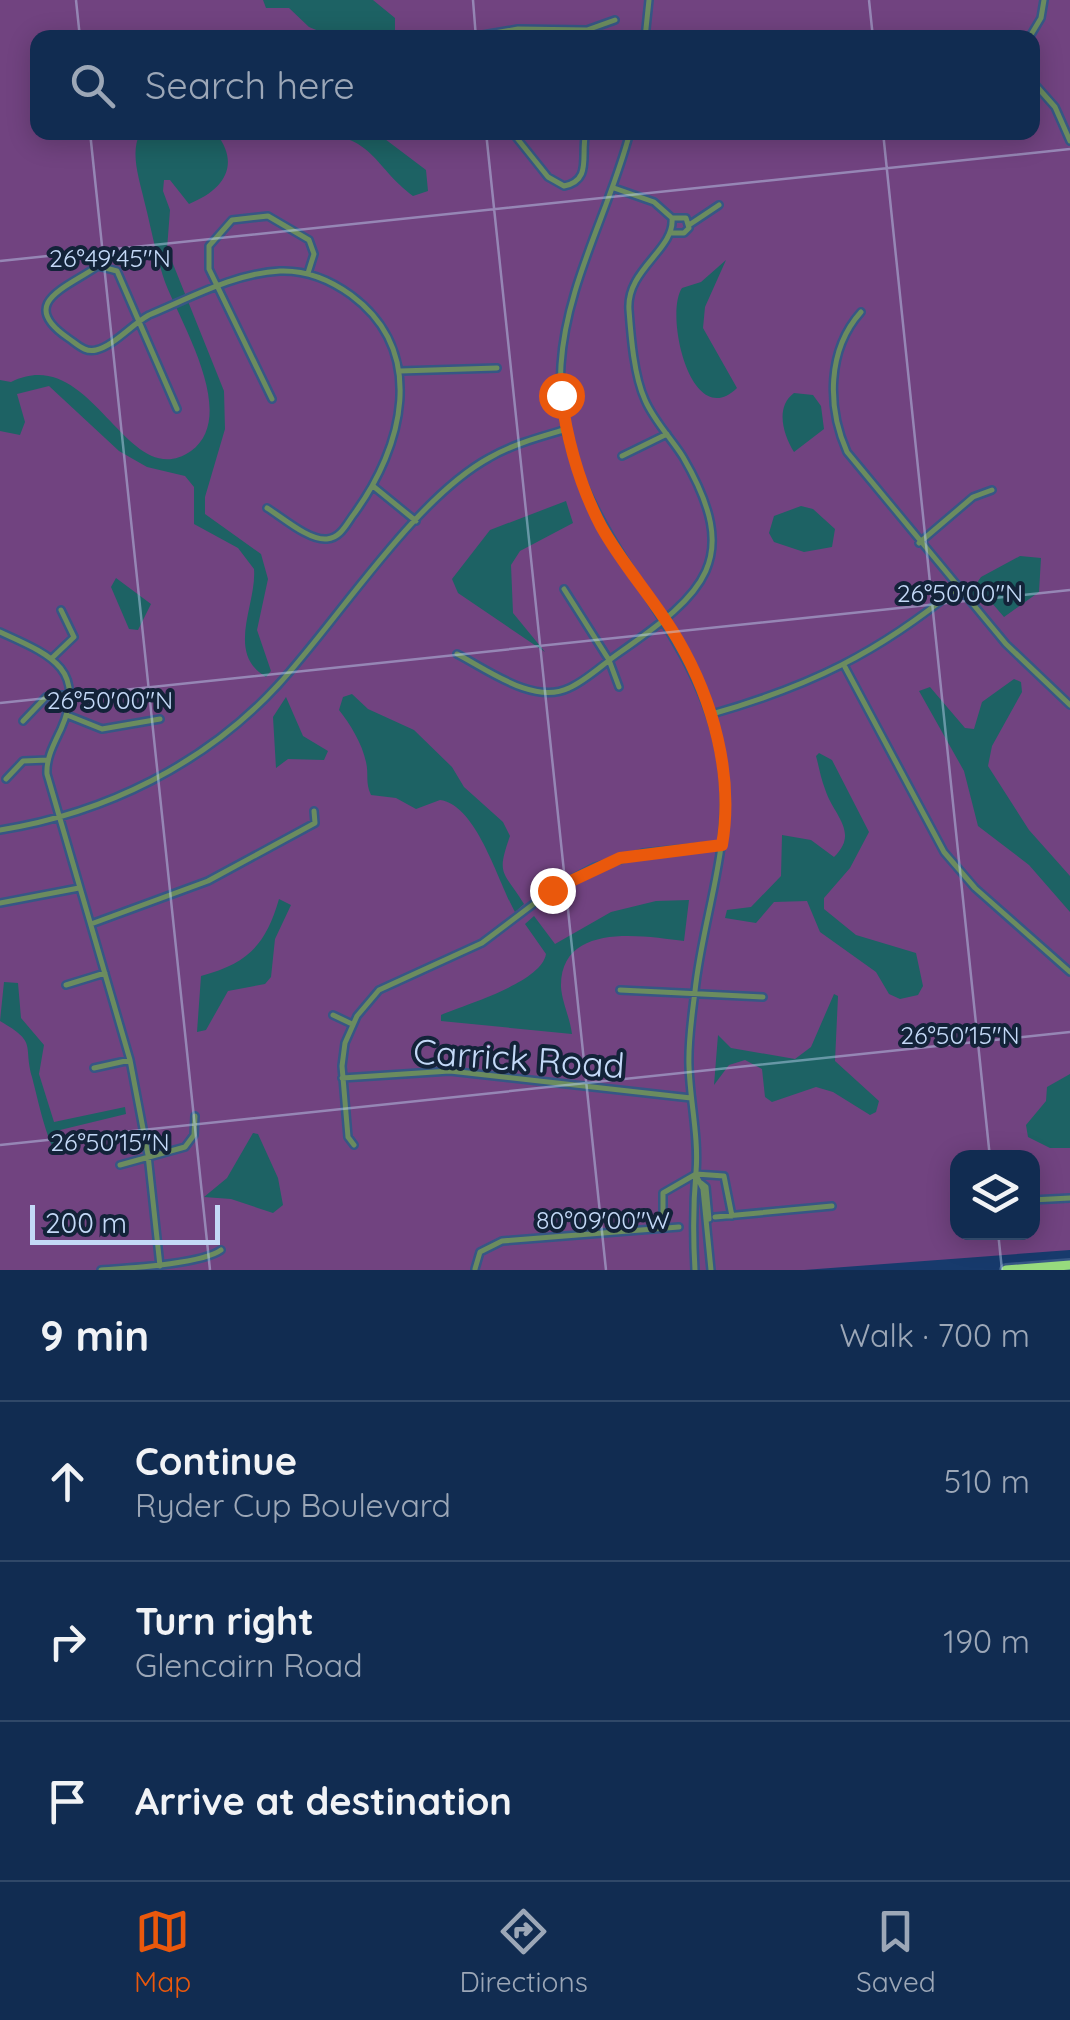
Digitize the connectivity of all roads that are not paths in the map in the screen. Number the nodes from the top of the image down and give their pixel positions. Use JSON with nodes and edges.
{"nodes":[{"id":1,"x":649,"y":0,"type":"edge"},
{"id":2,"x":1044,"y":0,"type":"edge"},
{"id":3,"x":615,"y":20,"type":"dead end"},
{"id":4,"x":512,"y":30,"type":"edge"},
{"id":5,"x":588,"y":30,"type":"joint"},
{"id":6,"x":647,"y":30,"type":"edge"},
{"id":7,"x":1033,"y":30,"type":"edge"},
{"id":8,"x":1040,"y":90,"type":"edge"},
{"id":9,"x":518,"y":140,"type":"edge"},
{"id":10,"x":586,"y":140,"type":"edge"},
{"id":11,"x":628,"y":140,"type":"edge"},
{"id":12,"x":1070,"y":141,"type":"edge"},
{"id":13,"x":614,"y":188,"type":"junction"},
{"id":14,"x":719,"y":205,"type":"dead end"},
{"id":15,"x":672,"y":218,"type":"junction"},
{"id":16,"x":689,"y":225,"type":"junction"},
{"id":17,"x":671,"y":232,"type":"junction"},
{"id":18,"x":308,"y":273,"type":"junction"},
{"id":19,"x":219,"y":287,"type":"junction"},
{"id":20,"x":861,"y":312,"type":"dead end"},
{"id":21,"x":140,"y":320,"type":"junction"},
{"id":22,"x":496,"y":368,"type":"dead end"},
{"id":23,"x":400,"y":372,"type":"junction"},
{"id":24,"x":272,"y":400,"type":"dead end"},
{"id":25,"x":177,"y":409,"type":"dead end"},
{"id":26,"x":567,"y":429,"type":"junction"},
{"id":27,"x":667,"y":434,"type":"junction"},
{"id":28,"x":622,"y":456,"type":"dead end"},
{"id":29,"x":372,"y":486,"type":"junction"},
{"id":30,"x":992,"y":490,"type":"dead end"},
{"id":31,"x":266,"y":508,"type":"dead end"},
{"id":32,"x":416,"y":521,"type":"junction"},
{"id":33,"x":919,"y":543,"type":"junction"},
{"id":34,"x":957,"y":588,"type":"junction"},
{"id":35,"x":564,"y":589,"type":"dead end"},
{"id":36,"x":61,"y":610,"type":"dead end"},
{"id":37,"x":666,"y":622,"type":"junction"},
{"id":38,"x":0,"y":632,"type":"edge"},
{"id":39,"x":457,"y":654,"type":"dead end"},
{"id":40,"x":52,"y":658,"type":"junction"},
{"id":41,"x":609,"y":660,"type":"junction"},
{"id":42,"x":845,"y":666,"type":"junction"},
{"id":43,"x":618,"y":687,"type":"dead end"},
{"id":44,"x":70,"y":694,"type":"junction"},
{"id":45,"x":1070,"y":705,"type":"edge"},
{"id":46,"x":67,"y":714,"type":"junction"},
{"id":47,"x":712,"y":714,"type":"junction"},
{"id":48,"x":160,"y":719,"type":"dead end"},
{"id":49,"x":23,"y":722,"type":"dead end"},
{"id":50,"x":48,"y":760,"type":"junction"},
{"id":51,"x":6,"y":779,"type":"dead end"},
{"id":52,"x":314,"y":811,"type":"dead end"},
{"id":53,"x":58,"y":818,"type":"junction"},
{"id":54,"x":0,"y":830,"type":"edge"},
{"id":55,"x":722,"y":845,"type":"junction"},
{"id":56,"x":80,"y":888,"type":"junction"},
{"id":57,"x":0,"y":904,"type":"edge"},
{"id":58,"x":90,"y":924,"type":"junction"},
{"id":59,"x":1070,"y":972,"type":"edge"},
{"id":60,"x":105,"y":973,"type":"junction"},
{"id":61,"x":66,"y":985,"type":"dead end"},
{"id":62,"x":620,"y":990,"type":"dead end"},
{"id":63,"x":694,"y":991,"type":"junction"},
{"id":64,"x":764,"y":997,"type":"dead end"},
{"id":65,"x":333,"y":1015,"type":"dead end"},
{"id":66,"x":352,"y":1024,"type":"junction"},
{"id":67,"x":130,"y":1060,"type":"junction"},
{"id":68,"x":94,"y":1068,"type":"dead end"},
{"id":69,"x":342,"y":1078,"type":"junction"},
{"id":70,"x":691,"y":1098,"type":"junction"},
{"id":71,"x":195,"y":1116,"type":"dead end"},
{"id":72,"x":354,"y":1145,"type":"dead end"},
{"id":73,"x":148,"y":1155,"type":"junction"},
{"id":74,"x":120,"y":1165,"type":"dead end"},
{"id":75,"x":696,"y":1174,"type":"junction"},
{"id":76,"x":699,"y":1182,"type":"junction"},
{"id":77,"x":1070,"y":1198,"type":"edge"},
{"id":78,"x":691,"y":1200,"type":"junction"},
{"id":79,"x":704,"y":1200,"type":"junction"},
{"id":80,"x":1040,"y":1200,"type":"edge"},
{"id":81,"x":832,"y":1206,"type":"dead end"},
{"id":82,"x":732,"y":1216,"type":"junction"},
{"id":83,"x":715,"y":1217,"type":"dead end"},
{"id":84,"x":678,"y":1227,"type":"dead end"},
{"id":85,"x":707,"y":1227,"type":"junction"},
{"id":86,"x":663,"y":1228,"type":"junction"},
{"id":87,"x":222,"y":1250,"type":"dead end"},
{"id":88,"x":1070,"y":1265,"type":"edge"},
{"id":89,"x":160,"y":1266,"type":"junction"},
{"id":90,"x":475,"y":1269,"type":"edge"},
{"id":91,"x":100,"y":1270,"type":"edge"},
{"id":92,"x":696,"y":1270,"type":"edge"},
{"id":93,"x":712,"y":1270,"type":"edge"},
{"id":94,"x":1006,"y":1270,"type":"edge"}],
"edges":[{"from":1,"to":6,"type":"street"},
{"from":2,"to":7,"type":"street"},
{"from":3,"to":5,"type":"street"},
{"from":4,"to":5,"type":"street"},
{"from":8,"to":12,"type":"street"},
{"from":9,"to":10,"type":"street"},
{"from":11,"to":13,"type":"street"},
{"from":13,"to":15,"type":"street"},
{"from":13,"to":26,"type":"street"},
{"from":14,"to":16,"type":"street"},
{"from":15,"to":16,"type":"street"},
{"from":15,"to":17,"type":"street"},
{"from":16,"to":17,"type":"street"},
{"from":17,"to":27,"type":"street"},
{"from":18,"to":19,"type":"street"},
{"from":18,"to":19,"type":"street"},
{"from":18,"to":23,"type":"street"},
{"from":19,"to":21,"type":"street"},
{"from":19,"to":24,"type":"street"},
{"from":20,"to":33,"type":"street"},
{"from":21,"to":21,"type":"street"},
{"from":21,"to":25,"type":"street"},
{"from":22,"to":23,"type":"street"},
{"from":23,"to":29,"type":"street"},
{"from":26,"to":32,"type":"street"},
{"from":26,"to":37,"type":"street"},
{"from":27,"to":28,"type":"street"},
{"from":27,"to":37,"type":"street"},
{"from":29,"to":31,"type":"street"},
{"from":29,"to":32,"type":"street"},
{"from":30,"to":33,"type":"street"},
{"from":32,"to":53,"type":"street"},
{"from":33,"to":34,"type":"street"},
{"from":34,"to":42,"type":"street"},
{"from":34,"to":45,"type":"street"},
{"from":35,"to":41,"type":"street"},
{"from":36,"to":40,"type":"street"},
{"from":37,"to":41,"type":"street"},
{"from":37,"to":47,"type":"street"},
{"from":38,"to":40,"type":"street"},
{"from":39,"to":41,"type":"street"},
{"from":40,"to":44,"type":"street"},
{"from":41,"to":43,"type":"street"},
{"from":42,"to":47,"type":"street"},
{"from":42,"to":59,"type":"street"},
{"from":44,"to":46,"type":"street"},
{"from":44,"to":49,"type":"street"},
{"from":46,"to":48,"type":"street"},
{"from":46,"to":50,"type":"street"},
{"from":47,"to":55,"type":"street"},
{"from":50,"to":51,"type":"street"},
{"from":50,"to":53,"type":"street"},
{"from":52,"to":58,"type":"street"},
{"from":53,"to":54,"type":"street"},
{"from":53,"to":56,"type":"street"},
{"from":55,"to":63,"type":"street"},
{"from":55,"to":66,"type":"street"},
{"from":56,"to":57,"type":"street"},
{"from":56,"to":58,"type":"street"},
{"from":58,"to":60,"type":"street"},
{"from":60,"to":61,"type":"street"},
{"from":60,"to":67,"type":"street"},
{"from":62,"to":63,"type":"street"},
{"from":63,"to":64,"type":"street"},
{"from":63,"to":70,"type":"street"},
{"from":65,"to":66,"type":"street"},
{"from":66,"to":69,"type":"street"},
{"from":67,"to":68,"type":"street"},
{"from":67,"to":73,"type":"street"},
{"from":69,"to":70,"type":"street","name":"Carrick Road"},
{"from":69,"to":72,"type":"street"},
{"from":70,"to":75,"type":"street"},
{"from":71,"to":73,"type":"street"},
{"from":73,"to":74,"type":"street"},
{"from":73,"to":89,"type":"street"},
{"from":75,"to":76,"type":"street"},
{"from":75,"to":78,"type":"street"},
{"from":75,"to":82,"type":"street"},
{"from":75,"to":86,"type":"street"},
{"from":76,"to":79,"type":"street"},
{"from":76,"to":85,"type":"street"},
{"from":77,"to":80,"type":"street"},
{"from":78,"to":79,"type":"street"},
{"from":78,"to":92,"type":"street"},
{"from":79,"to":85,"type":"street"},
{"from":81,"to":82,"type":"street"},
{"from":82,"to":83,"type":"street"},
{"from":84,"to":86,"type":"street"},
{"from":85,"to":93,"type":"street"},
{"from":86,"to":90,"type":"street"},
{"from":87,"to":89,"type":"street"},
{"from":88,"to":94,"type":"main road"},
{"from":89,"to":91,"type":"street"}]}
